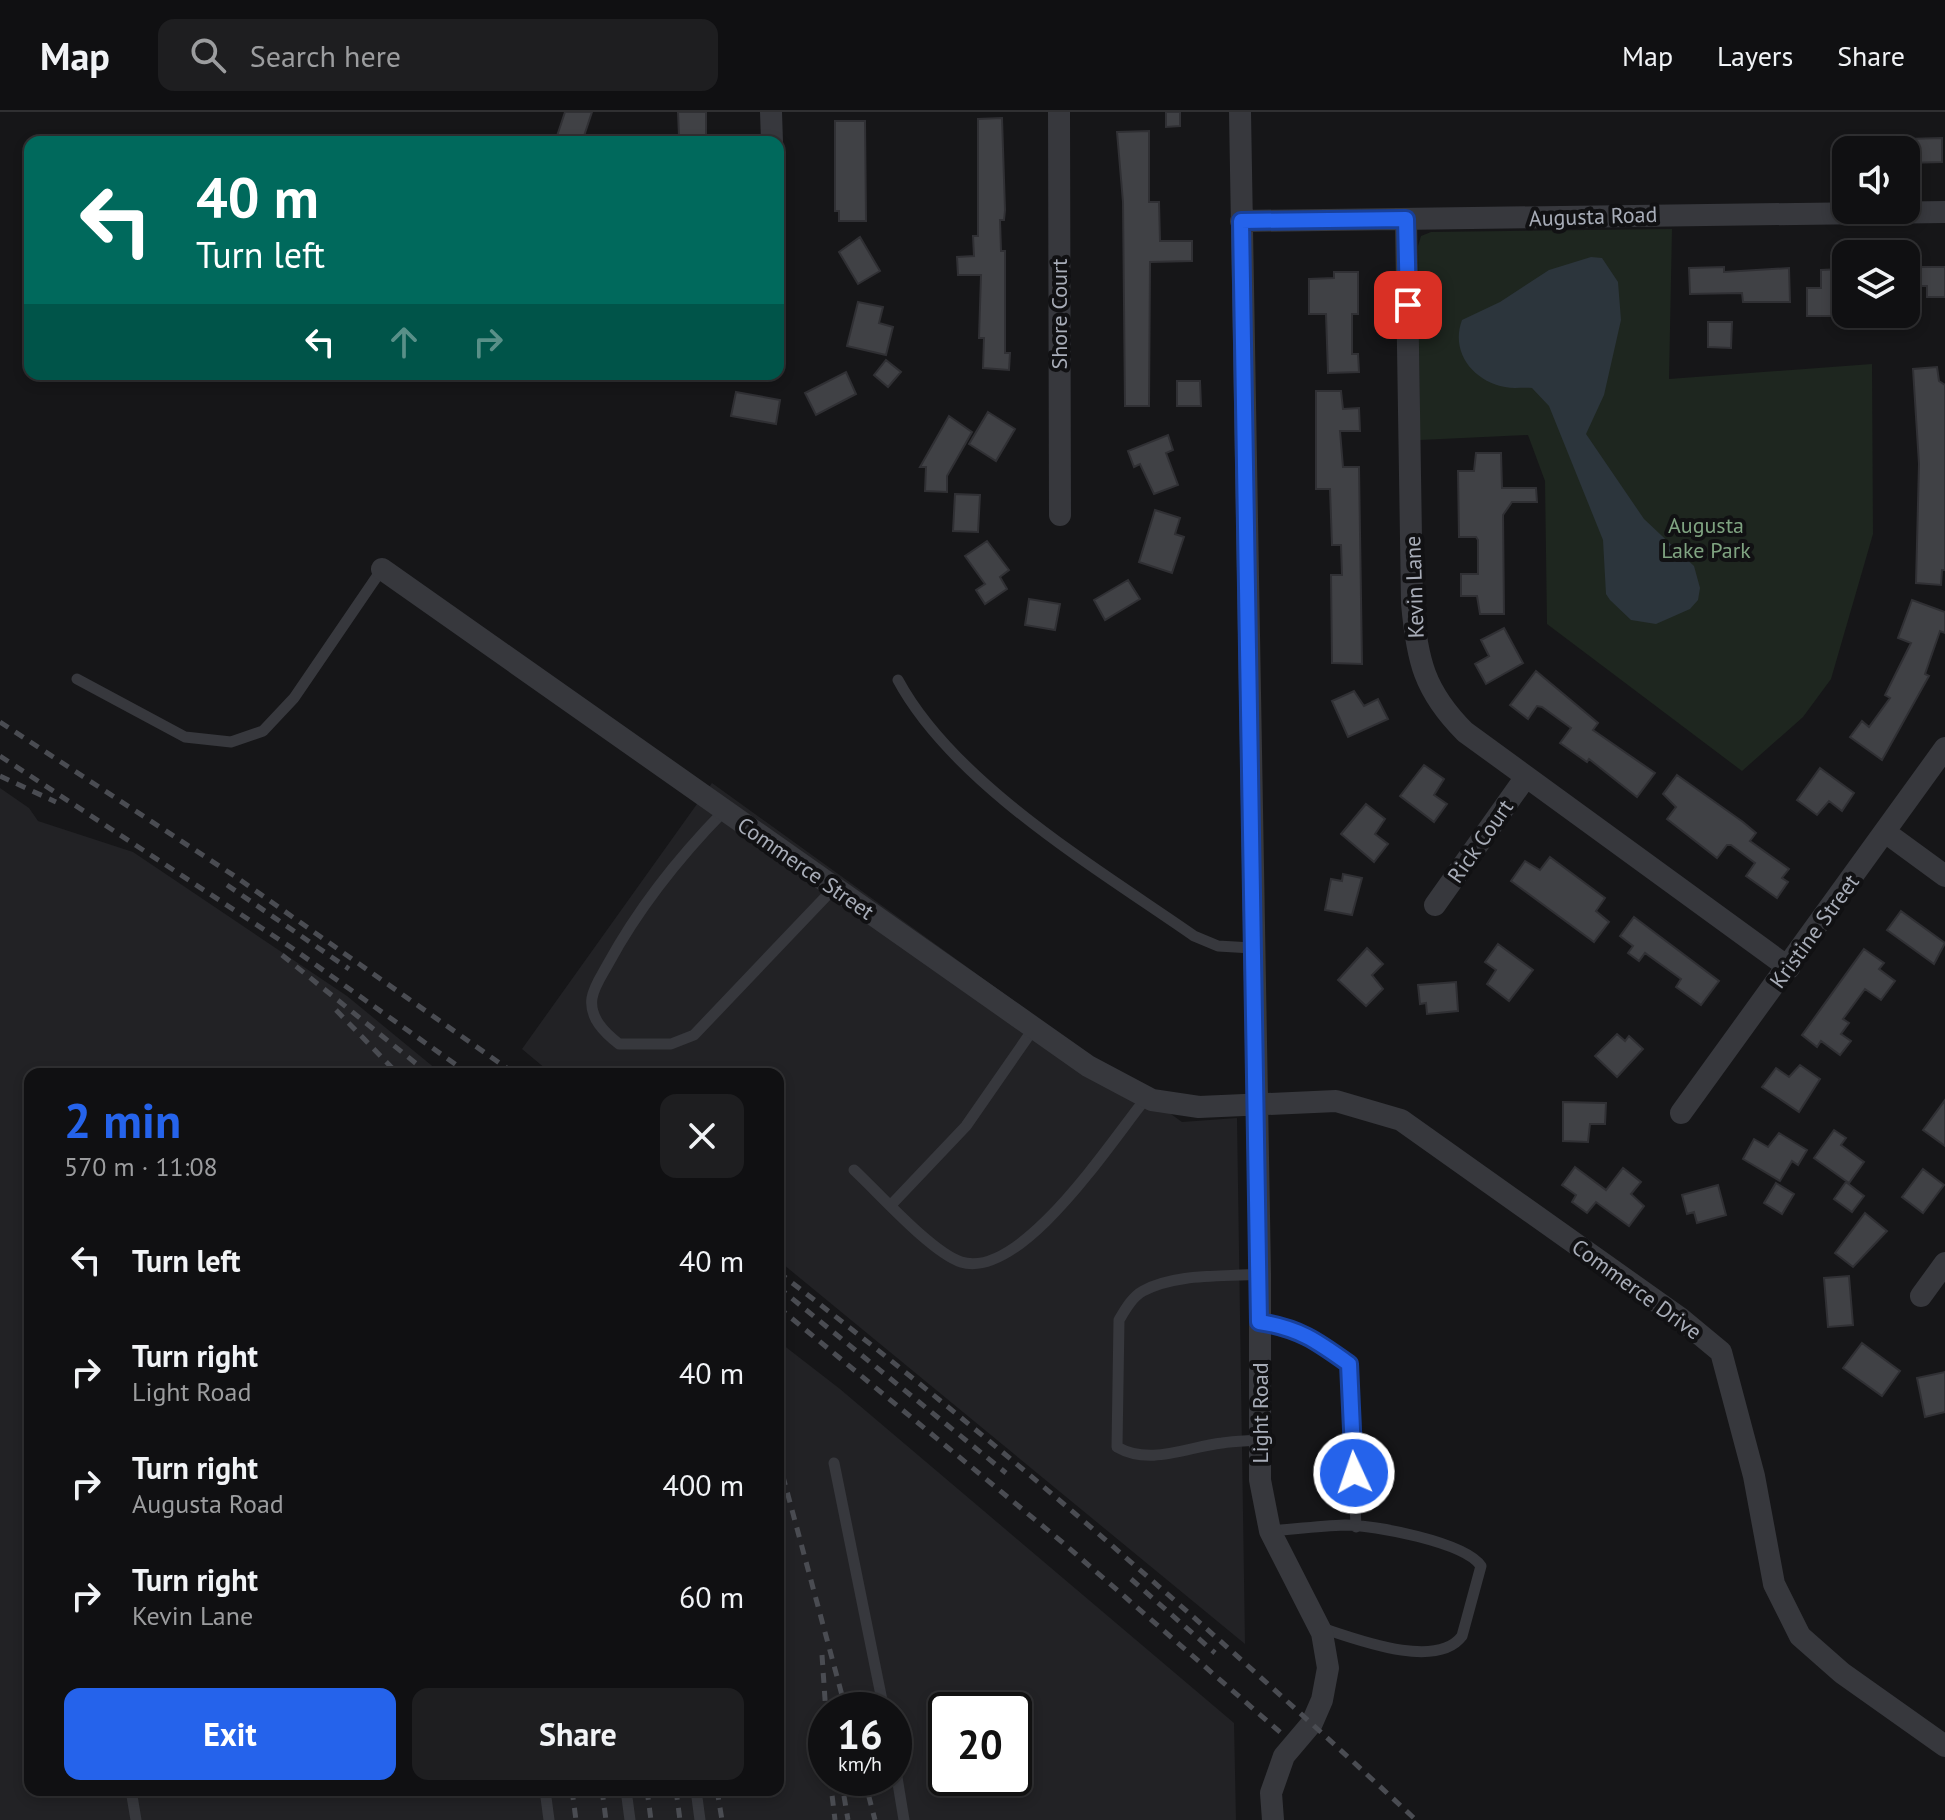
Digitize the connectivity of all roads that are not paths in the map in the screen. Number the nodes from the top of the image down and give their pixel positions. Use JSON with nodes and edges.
{"nodes":[{"id":1,"x":771,"y":112,"type":"edge"},
{"id":2,"x":1059,"y":112,"type":"edge"},
{"id":3,"x":1240,"y":112,"type":"edge"},
{"id":4,"x":772,"y":136,"type":"edge"},
{"id":5,"x":1945,"y":212,"type":"edge"},
{"id":6,"x":1406,"y":219,"type":"junction"},
{"id":7,"x":1241,"y":221,"type":"junction"},
{"id":8,"x":1060,"y":515,"type":"dead end"},
{"id":9,"x":382,"y":569,"type":"joint"},
{"id":10,"x":77,"y":679,"type":"dead end"},
{"id":11,"x":898,"y":680,"type":"dead end"},
{"id":12,"x":1945,"y":748,"type":"edge"},
{"id":13,"x":1525,"y":778,"type":"junction"},
{"id":14,"x":724,"y":811,"type":"junction"},
{"id":15,"x":1885,"y":832,"type":"junction"},
{"id":16,"x":1945,"y":876,"type":"edge"},
{"id":17,"x":834,"y":888,"type":"junction"},
{"id":18,"x":1435,"y":905,"type":"dead end"},
{"id":19,"x":1252,"y":948,"type":"junction"},
{"id":20,"x":1789,"y":968,"type":"junction"},
{"id":21,"x":1034,"y":1028,"type":"junction"},
{"id":22,"x":1147,"y":1097,"type":"junction"},
{"id":23,"x":1254,"y":1104,"type":"junction"},
{"id":24,"x":1681,"y":1113,"type":"dead end"},
{"id":25,"x":854,"y":1170,"type":"dead end"},
{"id":26,"x":891,"y":1205,"type":"junction"},
{"id":27,"x":1945,"y":1263,"type":"edge"},
{"id":28,"x":1260,"y":1274,"type":"junction"},
{"id":29,"x":1921,"y":1296,"type":"dead end"},
{"id":30,"x":1259,"y":1322,"type":"junction"},
{"id":31,"x":1260,"y":1440,"type":"junction"},
{"id":32,"x":834,"y":1463,"type":"dead end"},
{"id":33,"x":1356,"y":1527,"type":"junction"},
{"id":34,"x":1270,"y":1531,"type":"junction"},
{"id":35,"x":1318,"y":1627,"type":"junction"},
{"id":36,"x":880,"y":1692,"type":"edge"},
{"id":37,"x":1945,"y":1746,"type":"edge"},
{"id":38,"x":132,"y":1796,"type":"edge"},
{"id":39,"x":546,"y":1796,"type":"edge"},
{"id":40,"x":627,"y":1796,"type":"edge"},
{"id":41,"x":697,"y":1796,"type":"edge"},
{"id":42,"x":900,"y":1796,"type":"edge"},
{"id":43,"x":136,"y":1820,"type":"edge"},
{"id":44,"x":549,"y":1820,"type":"edge"},
{"id":45,"x":630,"y":1820,"type":"edge"},
{"id":46,"x":700,"y":1820,"type":"edge"},
{"id":47,"x":904,"y":1820,"type":"edge"},
{"id":48,"x":1273,"y":1820,"type":"edge"}],
"edges":[{"from":1,"to":4,"type":"street"},
{"from":2,"to":8,"type":"street","name":"Shore Court"},
{"from":3,"to":7,"type":"street","name":"Light Road"},
{"from":5,"to":6,"type":"street","name":"Augusta Road"},
{"from":6,"to":7,"type":"street","name":"Augusta Road"},
{"from":6,"to":13,"type":"street","name":"Kevin Lane"},
{"from":7,"to":19,"type":"street","name":"Light Road"},
{"from":9,"to":10,"type":"lane"},
{"from":9,"to":14,"type":"street","name":"Commerce Street"},
{"from":11,"to":19,"type":"lane"},
{"from":12,"to":15,"type":"street","name":"Kristine Street"},
{"from":13,"to":18,"type":"street","name":"Rick Court"},
{"from":13,"to":20,"type":"street","name":"Kevin Lane"},
{"from":14,"to":17,"type":"street","name":"Commerce Street"},
{"from":14,"to":17,"type":"lane"},
{"from":15,"to":16,"type":"street"},
{"from":15,"to":20,"type":"street","name":"Kristine Street"},
{"from":17,"to":21,"type":"street","name":"Commerce Street"},
{"from":19,"to":23,"type":"street","name":"Light Road"},
{"from":20,"to":24,"type":"street","name":"Kristine Street"},
{"from":21,"to":22,"type":"street","name":"Commerce Street"},
{"from":21,"to":26,"type":"lane"},
{"from":22,"to":23,"type":"street","name":"Commerce Street"},
{"from":22,"to":26,"type":"lane"},
{"from":23,"to":28,"type":"street","name":"Light Road"},
{"from":23,"to":37,"type":"street","name":"Commerce Drive"},
{"from":25,"to":26,"type":"lane"},
{"from":27,"to":29,"type":"street"},
{"from":28,"to":30,"type":"street","name":"Light Road"},
{"from":28,"to":31,"type":"lane"},
{"from":30,"to":31,"type":"street","name":"Light Road"},
{"from":30,"to":33,"type":"lane"},
{"from":31,"to":34,"type":"street","name":"Light Road"},
{"from":32,"to":36,"type":"lane"},
{"from":33,"to":34,"type":"lane"},
{"from":33,"to":35,"type":"lane"},
{"from":34,"to":35,"type":"street","name":"Light Road"},
{"from":35,"to":48,"type":"street","name":"Light Road"},
{"from":38,"to":43,"type":"lane"},
{"from":39,"to":44,"type":"lane"},
{"from":40,"to":45,"type":"lane"},
{"from":41,"to":46,"type":"lane"},
{"from":42,"to":47,"type":"lane"}]}
